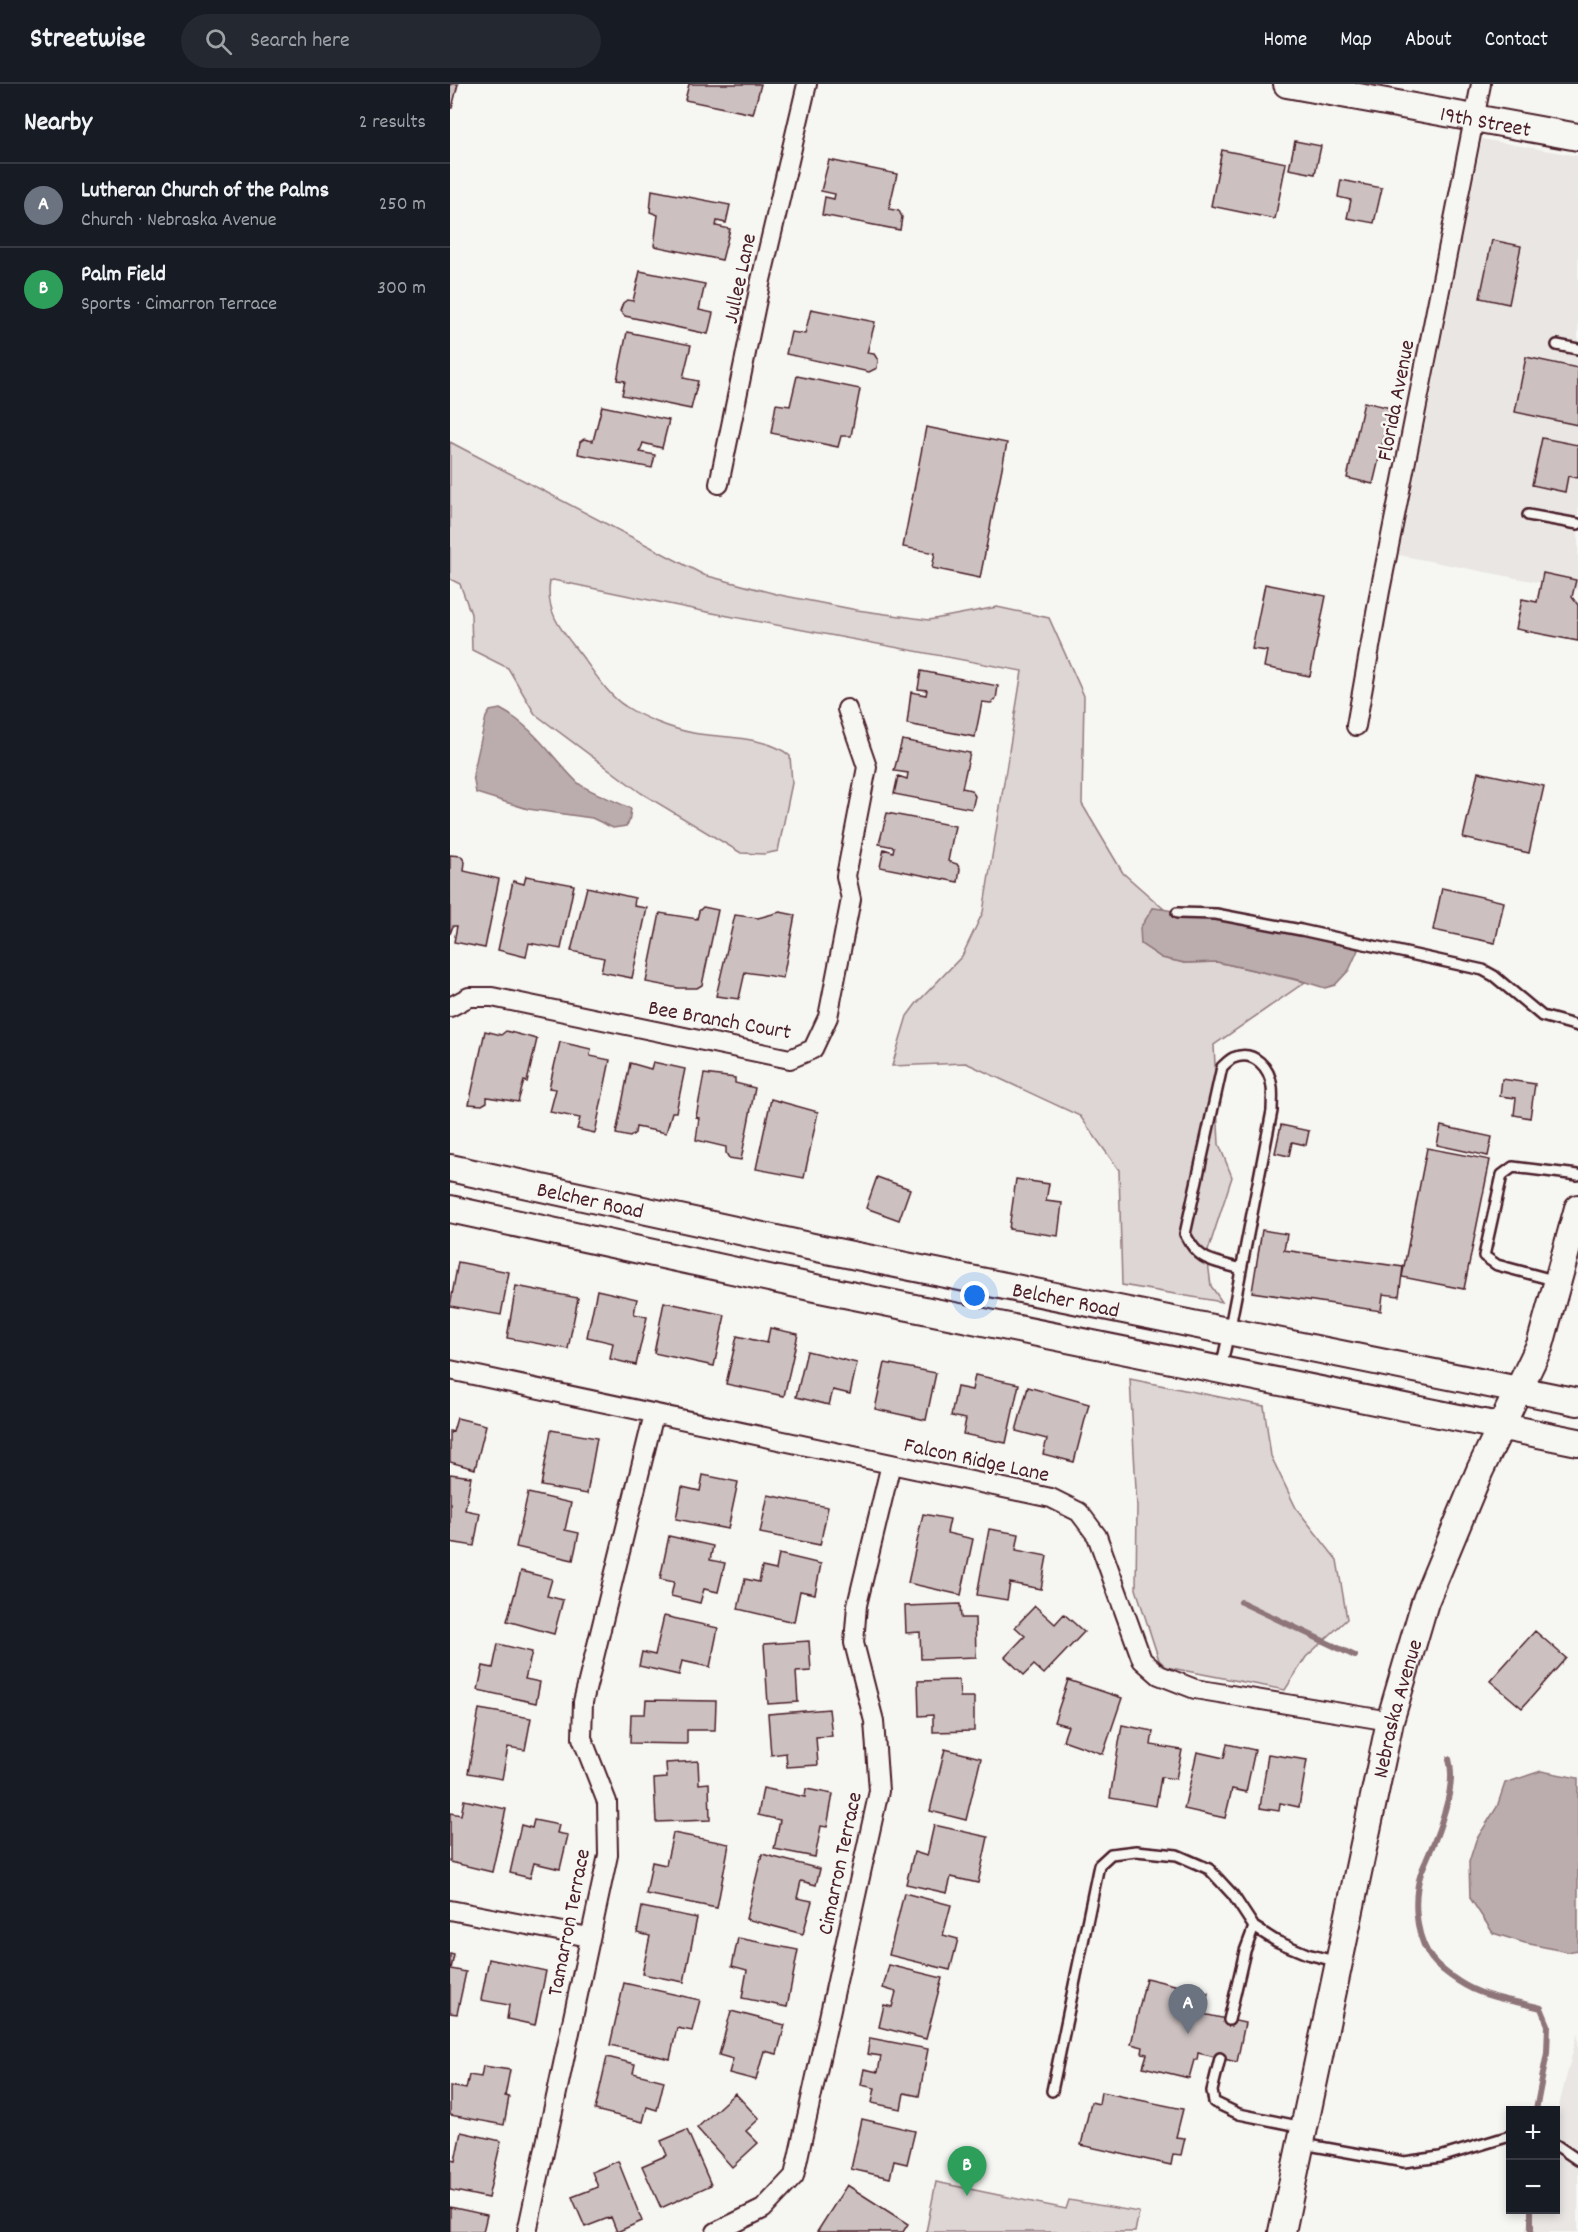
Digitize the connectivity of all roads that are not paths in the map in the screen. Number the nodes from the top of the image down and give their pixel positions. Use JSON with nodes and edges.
{"nodes":[{"id":1,"x":807,"y":84,"type":"edge"},
{"id":2,"x":1287,"y":84,"type":"edge"},
{"id":3,"x":1481,"y":84,"type":"edge"},
{"id":4,"x":1474,"y":118,"type":"junction"},
{"id":5,"x":1578,"y":137,"type":"edge"},
{"id":6,"x":1557,"y":345,"type":"dead end"},
{"id":7,"x":1578,"y":349,"type":"edge"},
{"id":8,"x":719,"y":484,"type":"dead end"},
{"id":9,"x":1528,"y":516,"type":"dead end"},
{"id":10,"x":1578,"y":524,"type":"edge"},
{"id":11,"x":847,"y":709,"type":"dead end"},
{"id":12,"x":1356,"y":726,"type":"dead end"},
{"id":13,"x":1177,"y":913,"type":"dead end"},
{"id":14,"x":450,"y":1007,"type":"edge"},
{"id":15,"x":1578,"y":1026,"type":"edge"},
{"id":16,"x":450,"y":1168,"type":"edge"},
{"id":17,"x":1578,"y":1175,"type":"edge"},
{"id":18,"x":1578,"y":1208,"type":"edge"},
{"id":19,"x":450,"y":1209,"type":"edge"},
{"id":20,"x":1241,"y":1269,"type":"junction"},
{"id":21,"x":1557,"y":1281,"type":"junction"},
{"id":22,"x":1229,"y":1332,"type":"junction"},
{"id":23,"x":450,"y":1370,"type":"edge"},
{"id":24,"x":1221,"y":1370,"type":"junction"},
{"id":25,"x":1518,"y":1390,"type":"junction"},
{"id":26,"x":1578,"y":1402,"type":"edge"},
{"id":27,"x":654,"y":1414,"type":"junction"},
{"id":28,"x":1501,"y":1427,"type":"junction"},
{"id":29,"x":1578,"y":1442,"type":"edge"},
{"id":30,"x":891,"y":1464,"type":"junction"},
{"id":31,"x":1390,"y":1720,"type":"junction"},
{"id":32,"x":450,"y":1910,"type":"edge"},
{"id":33,"x":1254,"y":1927,"type":"junction"},
{"id":34,"x":589,"y":1937,"type":"junction"},
{"id":35,"x":1340,"y":1962,"type":"junction"},
{"id":36,"x":1229,"y":2020,"type":"dead end"},
{"id":37,"x":1220,"y":2058,"type":"dead end"},
{"id":38,"x":1052,"y":2091,"type":"dead end"},
{"id":39,"x":1303,"y":2135,"type":"junction"},
{"id":40,"x":1506,"y":2137,"type":"edge"},
{"id":41,"x":1560,"y":2148,"type":"edge"},
{"id":42,"x":1578,"y":2160,"type":"edge"},
{"id":43,"x":527,"y":2232,"type":"edge"},
{"id":44,"x":716,"y":2232,"type":"edge"},
{"id":45,"x":1282,"y":2232,"type":"edge"}],
"edges":[{"from":1,"to":8,"type":"street","name":"Jullee Lane"},
{"from":2,"to":4,"type":"main road","name":"19th Street"},
{"from":3,"to":4,"type":"street","name":"Florida Avenue"},
{"from":4,"to":5,"type":"main road","name":"19th Street"},
{"from":4,"to":12,"type":"street","name":"Florida Avenue"},
{"from":6,"to":7,"type":"lane"},
{"from":9,"to":10,"type":"lane"},
{"from":11,"to":14,"type":"street","name":"Bee Branch Court"},
{"from":13,"to":15,"type":"lane"},
{"from":16,"to":22,"type":"main road","name":"Belcher Road"},
{"from":17,"to":21,"type":"lane"},
{"from":18,"to":21,"type":"main road","name":"Nebraska Avenue"},
{"from":19,"to":24,"type":"main road","name":"Belcher Road"},
{"from":20,"to":20,"type":"lane"},
{"from":20,"to":22,"type":"lane"},
{"from":21,"to":25,"type":"main road","name":"Nebraska Avenue"},
{"from":22,"to":24,"type":"lane"},
{"from":22,"to":25,"type":"main road","name":"Belcher Road"},
{"from":23,"to":27,"type":"street","name":"Falcon Ridge Lane"},
{"from":24,"to":28,"type":"main road","name":"Belcher Road"},
{"from":25,"to":26,"type":"main road","name":"Belcher Road"},
{"from":25,"to":28,"type":"main road","name":"Nebraska Avenue"},
{"from":27,"to":30,"type":"street","name":"Falcon Ridge Lane"},
{"from":27,"to":34,"type":"street","name":"Tamarron Terrace"},
{"from":28,"to":29,"type":"main road","name":"Belcher Road"},
{"from":28,"to":31,"type":"main road","name":"Nebraska Avenue"},
{"from":30,"to":31,"type":"street","name":"Falcon Ridge Lane"},
{"from":30,"to":44,"type":"street","name":"Cimarron Terrace"},
{"from":31,"to":35,"type":"main road","name":"Nebraska Avenue"},
{"from":32,"to":34,"type":"street"},
{"from":33,"to":35,"type":"lane"},
{"from":33,"to":36,"type":"lane"},
{"from":33,"to":38,"type":"lane"},
{"from":34,"to":43,"type":"street","name":"Tamarron Terrace"},
{"from":35,"to":39,"type":"main road","name":"Nebraska Avenue"},
{"from":37,"to":39,"type":"lane"},
{"from":39,"to":40,"type":"lane"},
{"from":39,"to":45,"type":"main road","name":"Nebraska Avenue"},
{"from":41,"to":42,"type":"lane"}]}
